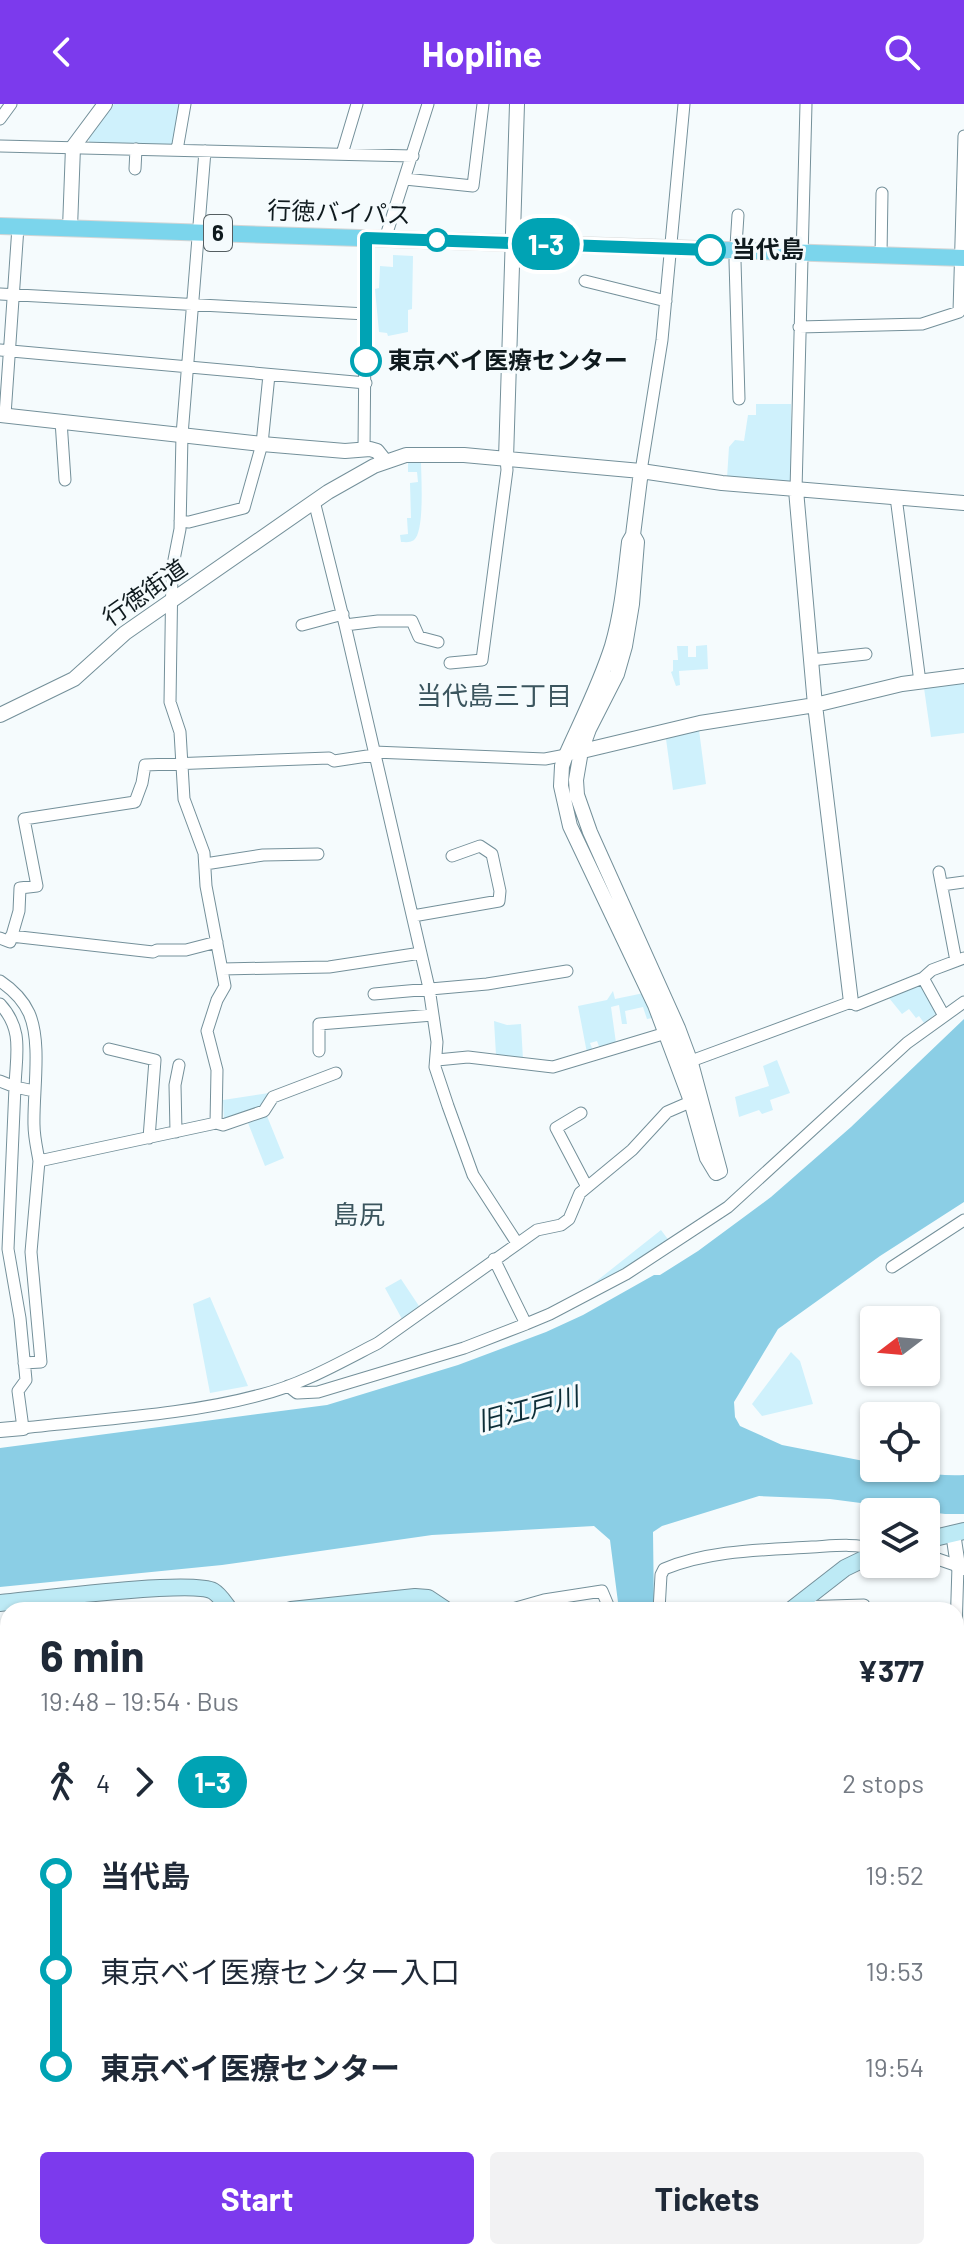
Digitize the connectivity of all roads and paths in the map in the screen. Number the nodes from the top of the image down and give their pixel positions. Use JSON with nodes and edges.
{"nodes":[{"id":1,"x":11,"y":104,"type":"edge"},
{"id":2,"x":105,"y":104,"type":"edge"},
{"id":3,"x":185,"y":104,"type":"edge"},
{"id":4,"x":357,"y":104,"type":"edge"},
{"id":5,"x":428,"y":104,"type":"edge"},
{"id":6,"x":483,"y":104,"type":"edge"},
{"id":7,"x":517,"y":104,"type":"edge"},
{"id":8,"x":684,"y":104,"type":"edge"},
{"id":9,"x":806,"y":104,"type":"edge"},
{"id":10,"x":0,"y":119,"type":"edge"},
{"id":11,"x":964,"y":136,"type":"edge"},
{"id":12,"x":0,"y":146,"type":"edge"},
{"id":13,"x":73,"y":147,"type":"junction"},
{"id":14,"x":136,"y":149,"type":"junction"},
{"id":15,"x":177,"y":150,"type":"junction"},
{"id":16,"x":205,"y":151,"type":"junction"},
{"id":17,"x":342,"y":154,"type":"junction"},
{"id":18,"x":413,"y":156,"type":"junction"},
{"id":19,"x":135,"y":169,"type":"dead end"},
{"id":20,"x":405,"y":179,"type":"junction"},
{"id":21,"x":882,"y":193,"type":"dead end"},
{"id":22,"x":738,"y":215,"type":"dead end"},
{"id":23,"x":0,"y":226,"type":"edge"},
{"id":24,"x":18,"y":227,"type":"junction"},
{"id":25,"x":70,"y":228,"type":"junction"},
{"id":26,"x":197,"y":232,"type":"junction"},
{"id":27,"x":366,"y":238,"type":"junction"},
{"id":28,"x":385,"y":239,"type":"junction"},
{"id":29,"x":512,"y":243,"type":"junction"},
{"id":30,"x":670,"y":248,"type":"junction"},
{"id":31,"x":735,"y":251,"type":"junction"},
{"id":32,"x":801,"y":253,"type":"junction"},
{"id":33,"x":881,"y":255,"type":"junction"},
{"id":34,"x":962,"y":258,"type":"edge"},
{"id":35,"x":585,"y":281,"type":"dead end"},
{"id":36,"x":0,"y":294,"type":"edge"},
{"id":37,"x":13,"y":294,"type":"junction"},
{"id":38,"x":666,"y":301,"type":"junction"},
{"id":39,"x":192,"y":305,"type":"junction"},
{"id":40,"x":366,"y":314,"type":"junction"},
{"id":41,"x":799,"y":327,"type":"junction"},
{"id":42,"x":5,"y":350,"type":"edge"},
{"id":43,"x":187,"y":367,"type":"junction"},
{"id":44,"x":269,"y":375,"type":"junction"},
{"id":45,"x":366,"y":383,"type":"junction"},
{"id":46,"x":739,"y":399,"type":"dead end"},
{"id":47,"x":3,"y":415,"type":"edge"},
{"id":48,"x":61,"y":421,"type":"junction"},
{"id":49,"x":182,"y":435,"type":"junction"},
{"id":50,"x":262,"y":444,"type":"junction"},
{"id":51,"x":364,"y":450,"type":"junction"},
{"id":52,"x":506,"y":459,"type":"junction"},
{"id":53,"x":385,"y":461,"type":"junction"},
{"id":54,"x":641,"y":471,"type":"junction"},
{"id":55,"x":65,"y":480,"type":"dead end"},
{"id":56,"x":796,"y":490,"type":"junction"},
{"id":57,"x":896,"y":497,"type":"junction"},
{"id":58,"x":314,"y":501,"type":"junction"},
{"id":59,"x":964,"y":503,"type":"edge"},
{"id":60,"x":180,"y":521,"type":"junction"},
{"id":61,"x":172,"y":601,"type":"junction"},
{"id":62,"x":344,"y":620,"type":"junction"},
{"id":63,"x":302,"y":625,"type":"dead end"},
{"id":64,"x":438,"y":642,"type":"dead end"},
{"id":65,"x":866,"y":654,"type":"dead end"},
{"id":66,"x":811,"y":660,"type":"junction"},
{"id":67,"x":450,"y":663,"type":"dead end"},
{"id":68,"x":964,"y":676,"type":"edge"},
{"id":69,"x":920,"y":682,"type":"junction"},
{"id":70,"x":815,"y":705,"type":"junction"},
{"id":71,"x":0,"y":715,"type":"edge"},
{"id":72,"x":573,"y":753,"type":"junction"},
{"id":73,"x":374,"y":754,"type":"junction"},
{"id":74,"x":182,"y":766,"type":"junction"},
{"id":75,"x":318,"y":854,"type":"dead end"},
{"id":76,"x":452,"y":856,"type":"dead end"},
{"id":77,"x":205,"y":864,"type":"junction"},
{"id":78,"x":939,"y":872,"type":"dead end"},
{"id":79,"x":964,"y":882,"type":"edge"},
{"id":80,"x":942,"y":885,"type":"junction"},
{"id":81,"x":413,"y":916,"type":"junction"},
{"id":82,"x":5,"y":937,"type":"edge"},
{"id":83,"x":217,"y":942,"type":"junction"},
{"id":84,"x":421,"y":953,"type":"junction"},
{"id":85,"x":960,"y":959,"type":"edge"},
{"id":86,"x":222,"y":969,"type":"junction"},
{"id":87,"x":567,"y":971,"type":"dead end"},
{"id":88,"x":923,"y":978,"type":"junction"},
{"id":89,"x":0,"y":981,"type":"edge"},
{"id":90,"x":429,"y":988,"type":"junction"},
{"id":91,"x":374,"y":994,"type":"dead end"},
{"id":92,"x":851,"y":1002,"type":"junction"},
{"id":93,"x":964,"y":1002,"type":"edge"},
{"id":94,"x":0,"y":1004,"type":"edge"},
{"id":95,"x":433,"y":1015,"type":"junction"},
{"id":96,"x":944,"y":1016,"type":"junction"},
{"id":97,"x":666,"y":1033,"type":"junction"},
{"id":98,"x":109,"y":1049,"type":"dead end"},
{"id":99,"x":319,"y":1051,"type":"dead end"},
{"id":100,"x":437,"y":1060,"type":"junction"},
{"id":101,"x":684,"y":1064,"type":"junction"},
{"id":102,"x":179,"y":1065,"type":"dead end"},
{"id":103,"x":336,"y":1073,"type":"dead end"},
{"id":104,"x":0,"y":1081,"type":"edge"},
{"id":105,"x":15,"y":1087,"type":"junction"},
{"id":106,"x":34,"y":1091,"type":"junction"},
{"id":107,"x":695,"y":1100,"type":"joint"},
{"id":108,"x":581,"y":1113,"type":"dead end"},
{"id":109,"x":216,"y":1123,"type":"junction"},
{"id":110,"x":176,"y":1132,"type":"junction"},
{"id":111,"x":149,"y":1138,"type":"junction"},
{"id":112,"x":6,"y":1159,"type":"edge"},
{"id":113,"x":39,"y":1161,"type":"junction"},
{"id":114,"x":587,"y":1187,"type":"junction"},
{"id":115,"x":964,"y":1220,"type":"edge"},
{"id":116,"x":517,"y":1243,"type":"junction"},
{"id":117,"x":494,"y":1259,"type":"junction"},
{"id":118,"x":892,"y":1267,"type":"dead end"},
{"id":119,"x":526,"y":1324,"type":"junction"},
{"id":120,"x":24,"y":1363,"type":"junction"},
{"id":121,"x":288,"y":1386,"type":"junction"},
{"id":122,"x":23,"y":1428,"type":"junction"},
{"id":123,"x":0,"y":1430,"type":"edge"},
{"id":124,"x":959,"y":1532,"type":"edge"},
{"id":125,"x":860,"y":1549,"type":"edge"},
{"id":126,"x":860,"y":1559,"type":"edge"},
{"id":127,"x":940,"y":1560,"type":"edge"},
{"id":128,"x":961,"y":1567,"type":"edge"},
{"id":129,"x":10,"y":1602,"type":"edge"},
{"id":130,"x":223,"y":1602,"type":"edge"},
{"id":131,"x":377,"y":1602,"type":"edge"},
{"id":132,"x":431,"y":1602,"type":"edge"},
{"id":133,"x":537,"y":1602,"type":"edge"},
{"id":134,"x":607,"y":1602,"type":"edge"},
{"id":135,"x":659,"y":1602,"type":"edge"},
{"id":136,"x":801,"y":1602,"type":"edge"},
{"id":137,"x":958,"y":1602,"type":"edge"}],
"edges":[{"from":1,"to":10,"type":"street"},
{"from":2,"to":13,"type":"street"},
{"from":3,"to":15,"type":"street"},
{"from":4,"to":17,"type":"street"},
{"from":5,"to":18,"type":"street"},
{"from":6,"to":20,"type":"street"},
{"from":7,"to":29,"type":"street"},
{"from":8,"to":30,"type":"street"},
{"from":9,"to":32,"type":"street"},
{"from":11,"to":34,"type":"street"},
{"from":12,"to":13,"type":"street"},
{"from":13,"to":14,"type":"street"},
{"from":13,"to":25,"type":"street"},
{"from":14,"to":15,"type":"street"},
{"from":14,"to":19,"type":"street"},
{"from":15,"to":16,"type":"street"},
{"from":16,"to":17,"type":"street"},
{"from":16,"to":26,"type":"street"},
{"from":17,"to":18,"type":"street"},
{"from":18,"to":20,"type":"street"},
{"from":20,"to":28,"type":"street"},
{"from":21,"to":33,"type":"street"},
{"from":22,"to":31,"type":"street"},
{"from":23,"to":24,"type":"main road","name":"行徳バイパス","number":"6"},
{"from":24,"to":25,"type":"main road","name":"行徳バイパス","number":"6"},
{"from":24,"to":37,"type":"street"},
{"from":25,"to":26,"type":"main road","name":"行徳バイパス","number":"6"},
{"from":26,"to":27,"type":"main road","name":"行徳バイパス","number":"6"},
{"from":26,"to":39,"type":"street"},
{"from":27,"to":28,"type":"main road","name":"行徳バイパス","number":"6"},
{"from":27,"to":40,"type":"street"},
{"from":28,"to":29,"type":"main road","name":"行徳バイパス","number":"6"},
{"from":29,"to":30,"type":"main road","name":"行徳バイパス","number":"6"},
{"from":29,"to":52,"type":"street"},
{"from":30,"to":31,"type":"main road","name":"行徳バイパス","number":"6"},
{"from":30,"to":38,"type":"street"},
{"from":31,"to":32,"type":"main road","name":"行徳バイパス","number":"6"},
{"from":31,"to":46,"type":"street"},
{"from":32,"to":33,"type":"main road","name":"行徳バイパス","number":"6"},
{"from":32,"to":41,"type":"street"},
{"from":33,"to":34,"type":"main road","name":"行徳バイパス","number":"6"},
{"from":34,"to":41,"type":"street"},
{"from":35,"to":38,"type":"street"},
{"from":36,"to":37,"type":"street"},
{"from":37,"to":39,"type":"street"},
{"from":37,"to":42,"type":"street"},
{"from":38,"to":54,"type":"street"},
{"from":39,"to":40,"type":"street"},
{"from":39,"to":43,"type":"street"},
{"from":40,"to":45,"type":"street"},
{"from":41,"to":56,"type":"street"},
{"from":42,"to":43,"type":"street"},
{"from":42,"to":47,"type":"street"},
{"from":43,"to":44,"type":"street"},
{"from":43,"to":49,"type":"street"},
{"from":44,"to":45,"type":"street"},
{"from":44,"to":50,"type":"street"},
{"from":45,"to":51,"type":"street"},
{"from":47,"to":48,"type":"street"},
{"from":48,"to":49,"type":"street"},
{"from":48,"to":55,"type":"street"},
{"from":49,"to":50,"type":"street"},
{"from":49,"to":60,"type":"street"},
{"from":50,"to":51,"type":"street"},
{"from":50,"to":60,"type":"street"},
{"from":51,"to":53,"type":"street"},
{"from":52,"to":53,"type":"street","name":"行徳街道"},
{"from":52,"to":54,"type":"street","name":"行徳街道"},
{"from":52,"to":67,"type":"street"},
{"from":53,"to":58,"type":"street","name":"行徳街道"},
{"from":54,"to":56,"type":"street","name":"行徳街道"},
{"from":54,"to":72,"type":"street"},
{"from":56,"to":57,"type":"street","name":"行徳街道"},
{"from":56,"to":66,"type":"street"},
{"from":57,"to":59,"type":"street","name":"行徳街道"},
{"from":57,"to":69,"type":"street"},
{"from":58,"to":61,"type":"street","name":"行徳街道"},
{"from":58,"to":62,"type":"street"},
{"from":60,"to":61,"type":"street"},
{"from":61,"to":71,"type":"street","name":"行徳街道"},
{"from":61,"to":74,"type":"street"},
{"from":62,"to":63,"type":"street"},
{"from":62,"to":64,"type":"street"},
{"from":62,"to":73,"type":"street"},
{"from":65,"to":66,"type":"street"},
{"from":66,"to":70,"type":"street"},
{"from":68,"to":69,"type":"street"},
{"from":69,"to":70,"type":"street"},
{"from":70,"to":72,"type":"street"},
{"from":70,"to":92,"type":"street"},
{"from":72,"to":73,"type":"street"},
{"from":72,"to":97,"type":"street"},
{"from":72,"to":101,"type":"street"},
{"from":73,"to":74,"type":"street"},
{"from":73,"to":81,"type":"street"},
{"from":74,"to":77,"type":"street"},
{"from":74,"to":82,"type":"street"},
{"from":75,"to":77,"type":"street"},
{"from":76,"to":81,"type":"street"},
{"from":77,"to":83,"type":"street"},
{"from":78,"to":80,"type":"street"},
{"from":79,"to":80,"type":"street"},
{"from":80,"to":85,"type":"street"},
{"from":81,"to":84,"type":"street"},
{"from":82,"to":83,"type":"street"},
{"from":83,"to":86,"type":"street"},
{"from":84,"to":86,"type":"street"},
{"from":84,"to":90,"type":"street"},
{"from":85,"to":88,"type":"street"},
{"from":86,"to":109,"type":"street"},
{"from":87,"to":90,"type":"street"},
{"from":88,"to":92,"type":"street"},
{"from":88,"to":96,"type":"street"},
{"from":89,"to":106,"type":"street"},
{"from":90,"to":91,"type":"street"},
{"from":90,"to":95,"type":"street"},
{"from":92,"to":101,"type":"street"},
{"from":93,"to":96,"type":"street"},
{"from":94,"to":105,"type":"street"},
{"from":95,"to":99,"type":"street"},
{"from":95,"to":100,"type":"street"},
{"from":96,"to":119,"type":"street"},
{"from":97,"to":100,"type":"street"},
{"from":97,"to":101,"type":"street"},
{"from":98,"to":111,"type":"street"},
{"from":100,"to":116,"type":"street"},
{"from":101,"to":107,"type":"street"},
{"from":102,"to":110,"type":"street"},
{"from":103,"to":109,"type":"street"},
{"from":104,"to":105,"type":"street"},
{"from":105,"to":106,"type":"street"},
{"from":105,"to":112,"type":"street"},
{"from":106,"to":113,"type":"street"},
{"from":107,"to":114,"type":"street"},
{"from":108,"to":114,"type":"street"},
{"from":109,"to":110,"type":"street"},
{"from":110,"to":111,"type":"street"},
{"from":111,"to":113,"type":"street"},
{"from":112,"to":120,"type":"street"},
{"from":113,"to":120,"type":"street"},
{"from":114,"to":116,"type":"street"},
{"from":115,"to":118,"type":"street"},
{"from":116,"to":117,"type":"street"},
{"from":117,"to":119,"type":"street"},
{"from":117,"to":121,"type":"street"},
{"from":119,"to":121,"type":"street"},
{"from":120,"to":122,"type":"street"},
{"from":121,"to":122,"type":"street"},
{"from":122,"to":123,"type":"street"},
{"from":124,"to":128,"type":"street"},
{"from":125,"to":135,"type":"street"},
{"from":126,"to":136,"type":"main road"},
{"from":127,"to":128,"type":"street"},
{"from":128,"to":137,"type":"street"},
{"from":129,"to":130,"type":"main road"},
{"from":131,"to":132,"type":"main road"},
{"from":133,"to":134,"type":"street"}]}
